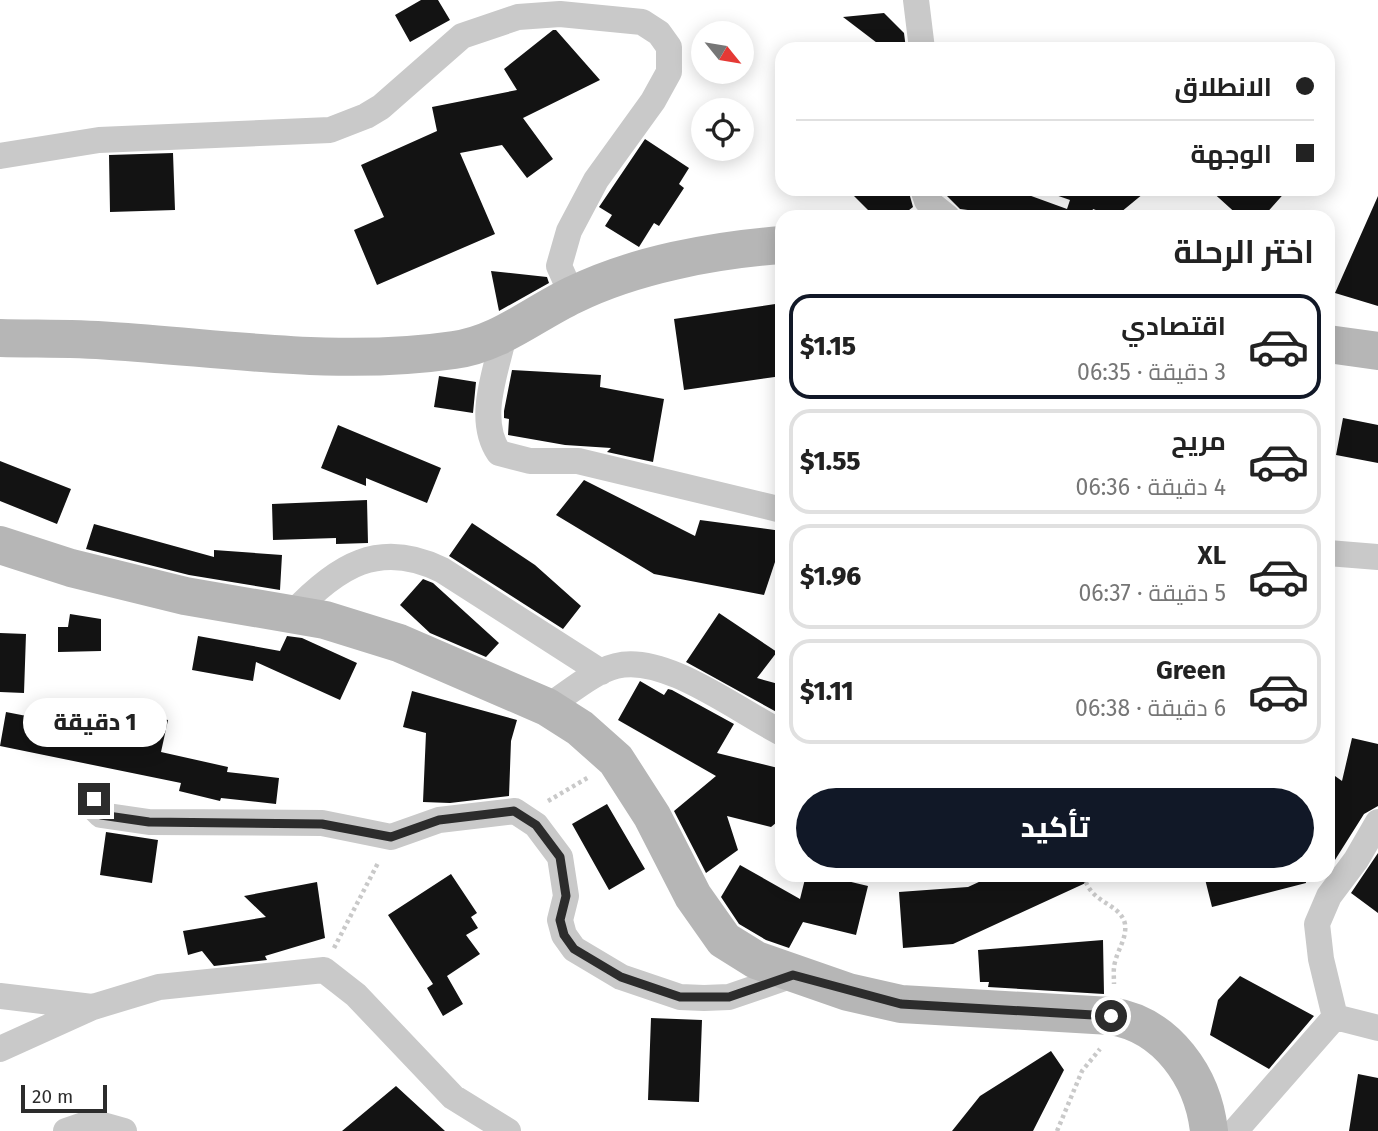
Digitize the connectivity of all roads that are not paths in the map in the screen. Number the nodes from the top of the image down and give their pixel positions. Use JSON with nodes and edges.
{"nodes":[{"id":1,"x":916,"y":0,"type":"edge"},
{"id":2,"x":921,"y":42,"type":"edge"},
{"id":3,"x":0,"y":156,"type":"edge"},
{"id":4,"x":925,"y":196,"type":"edge"},
{"id":5,"x":938,"y":210,"type":"edge"},
{"id":6,"x":775,"y":246,"type":"edge"},
{"id":7,"x":572,"y":295,"type":"junction"},
{"id":8,"x":504,"y":335,"type":"junction"},
{"id":9,"x":0,"y":338,"type":"edge"},
{"id":10,"x":1335,"y":345,"type":"edge"},
{"id":11,"x":1378,"y":351,"type":"edge"},
{"id":12,"x":775,"y":508,"type":"edge"},
{"id":13,"x":0,"y":545,"type":"edge"},
{"id":14,"x":1335,"y":554,"type":"edge"},
{"id":15,"x":1378,"y":557,"type":"edge"},
{"id":16,"x":292,"y":614,"type":"junction"},
{"id":17,"x":601,"y":672,"type":"junction"},
{"id":18,"x":547,"y":708,"type":"junction"},
{"id":19,"x":775,"y":729,"type":"edge"},
{"id":20,"x":94,"y":799,"type":"dead end"},
{"id":21,"x":1378,"y":822,"type":"edge"},
{"id":22,"x":793,"y":975,"type":"junction"},
{"id":23,"x":0,"y":996,"type":"edge"},
{"id":24,"x":93,"y":1007,"type":"junction"},
{"id":25,"x":1335,"y":1017,"type":"junction"},
{"id":26,"x":1378,"y":1028,"type":"edge"},
{"id":27,"x":0,"y":1049,"type":"edge"},
{"id":28,"x":66,"y":1131,"type":"edge"},
{"id":29,"x":124,"y":1131,"type":"edge"},
{"id":30,"x":508,"y":1131,"type":"edge"},
{"id":31,"x":1209,"y":1131,"type":"edge"},
{"id":32,"x":1236,"y":1131,"type":"edge"}],
"edges":[{"from":1,"to":2,"type":"street"},
{"from":3,"to":7,"type":"street"},
{"from":4,"to":5,"type":"street"},
{"from":6,"to":7,"type":"main road"},
{"from":7,"to":8,"type":"main road"},
{"from":8,"to":9,"type":"main road"},
{"from":8,"to":12,"type":"street"},
{"from":10,"to":11,"type":"main road"},
{"from":13,"to":16,"type":"main road"},
{"from":14,"to":15,"type":"street"},
{"from":16,"to":17,"type":"street"},
{"from":16,"to":18,"type":"main road"},
{"from":17,"to":18,"type":"street"},
{"from":17,"to":19,"type":"street"},
{"from":18,"to":22,"type":"main road"},
{"from":20,"to":22,"type":"street"},
{"from":21,"to":25,"type":"street"},
{"from":22,"to":31,"type":"main road"},
{"from":23,"to":24,"type":"street"},
{"from":24,"to":27,"type":"street"},
{"from":24,"to":30,"type":"street"},
{"from":25,"to":26,"type":"street"},
{"from":25,"to":32,"type":"street"},
{"from":28,"to":29,"type":"street"}]}
